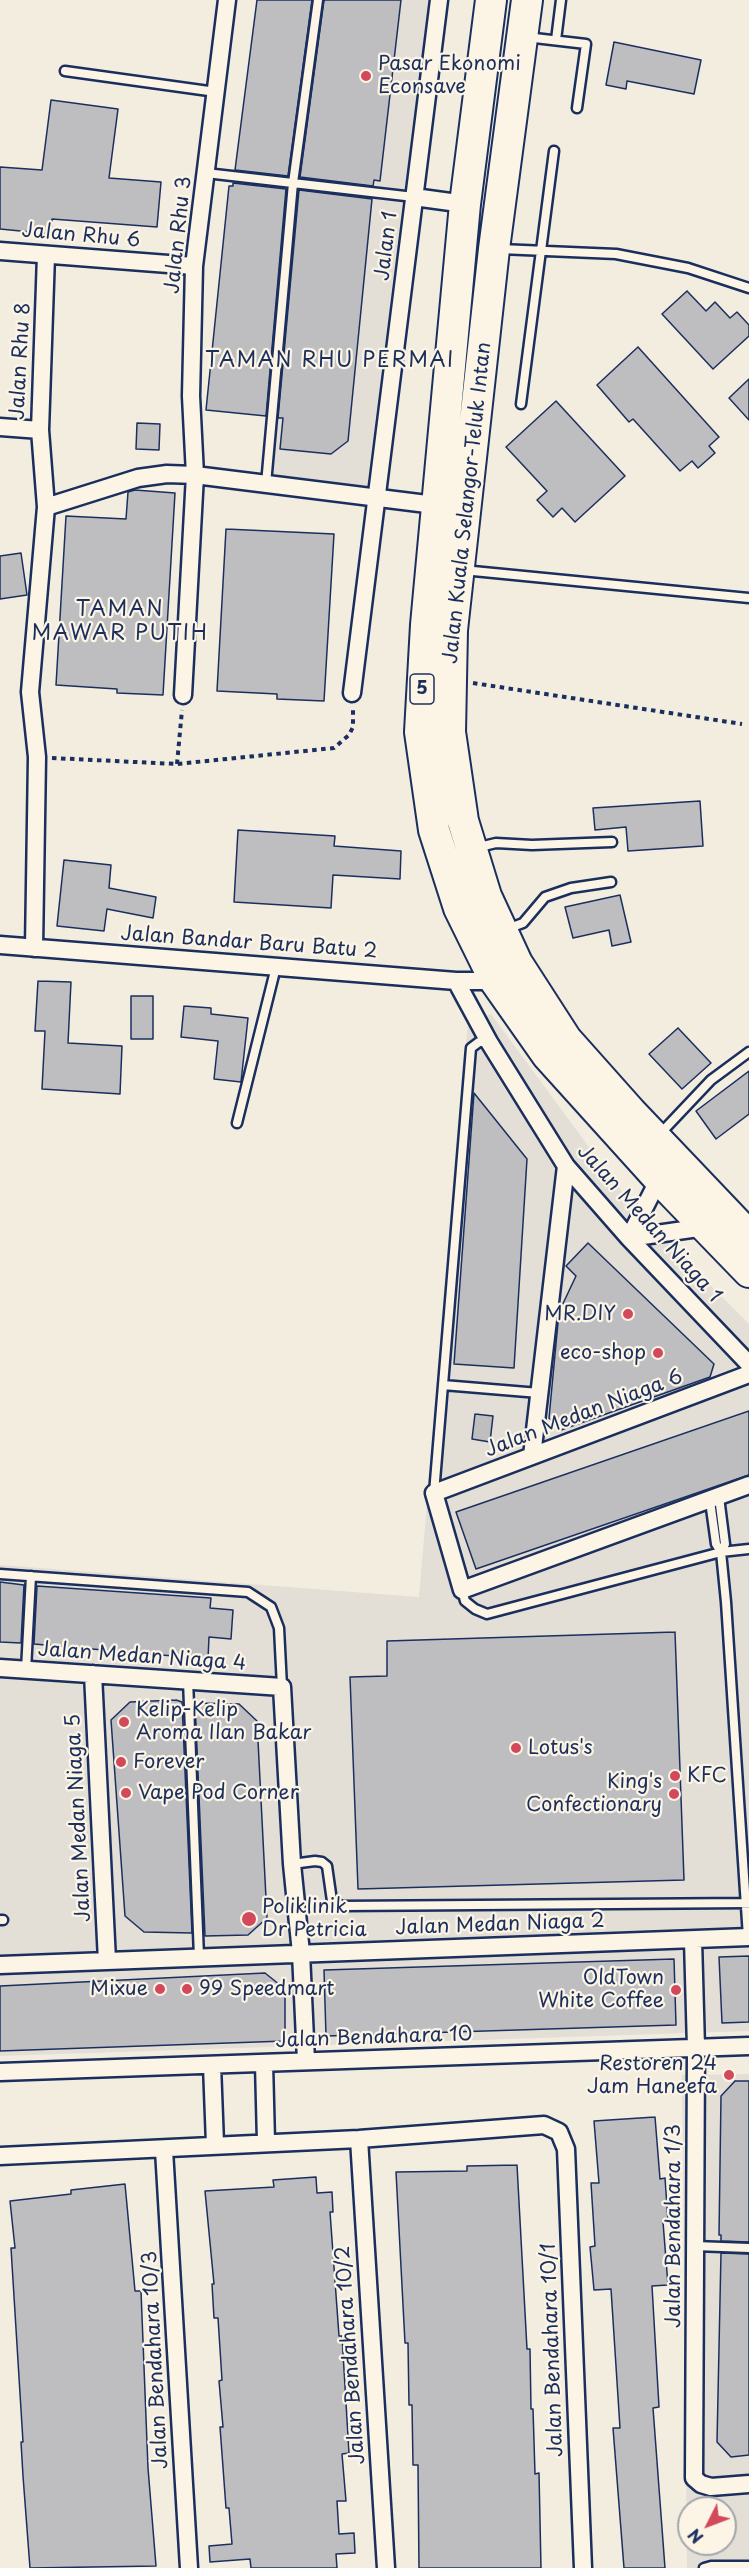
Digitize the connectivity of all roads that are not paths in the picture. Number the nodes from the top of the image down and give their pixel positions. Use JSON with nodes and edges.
{"nodes":[{"id":1,"x":227,"y":0,"type":"edge"},
{"id":2,"x":318,"y":0,"type":"edge"},
{"id":3,"x":439,"y":0,"type":"edge"},
{"id":4,"x":491,"y":0,"type":"edge"},
{"id":5,"x":527,"y":0,"type":"edge"},
{"id":6,"x":561,"y":0,"type":"edge"},
{"id":7,"x":522,"y":36,"type":"junction"},
{"id":8,"x":556,"y":40,"type":"junction"},
{"id":9,"x":64,"y":70,"type":"dead end"},
{"id":10,"x":216,"y":92,"type":"junction"},
{"id":11,"x":577,"y":108,"type":"dead end"},
{"id":12,"x":554,"y":151,"type":"dead end"},
{"id":13,"x":206,"y":173,"type":"junction"},
{"id":14,"x":293,"y":183,"type":"junction"},
{"id":15,"x":414,"y":197,"type":"junction"},
{"id":16,"x":465,"y":204,"type":"junction"},
{"id":17,"x":494,"y":249,"type":"junction"},
{"id":18,"x":0,"y":251,"type":"edge"},
{"id":19,"x":540,"y":251,"type":"junction"},
{"id":20,"x":46,"y":255,"type":"junction"},
{"id":21,"x":194,"y":266,"type":"junction"},
{"id":22,"x":749,"y":288,"type":"edge"},
{"id":23,"x":521,"y":404,"type":"dead end"},
{"id":24,"x":0,"y":427,"type":"edge"},
{"id":25,"x":40,"y":430,"type":"junction"},
{"id":26,"x":195,"y":475,"type":"junction"},
{"id":27,"x":266,"y":484,"type":"junction"},
{"id":28,"x":376,"y":498,"type":"junction"},
{"id":29,"x":436,"y":505,"type":"junction"},
{"id":30,"x":46,"y":507,"type":"junction"},
{"id":31,"x":465,"y":510,"type":"junction"},
{"id":32,"x":459,"y":570,"type":"junction"},
{"id":33,"x":749,"y":598,"type":"edge"},
{"id":34,"x":352,"y":693,"type":"road end"},
{"id":35,"x":183,"y":694,"type":"road end"},
{"id":36,"x":612,"y":842,"type":"dead end"},
{"id":37,"x":471,"y":849,"type":"junction"},
{"id":38,"x":610,"y":882,"type":"dead end"},
{"id":39,"x":502,"y":931,"type":"junction"},
{"id":40,"x":0,"y":945,"type":"edge"},
{"id":41,"x":34,"y":948,"type":"junction"},
{"id":42,"x":276,"y":967,"type":"junction"},
{"id":43,"x":456,"y":981,"type":"junction"},
{"id":44,"x":495,"y":981,"type":"junction"},
{"id":45,"x":489,"y":1042,"type":"junction"},
{"id":46,"x":749,"y":1052,"type":"edge"},
{"id":47,"x":237,"y":1122,"type":"dead end"},
{"id":48,"x":656,"y":1139,"type":"junction"},
{"id":49,"x":566,"y":1166,"type":"junction"},
{"id":50,"x":659,"y":1179,"type":"junction"},
{"id":51,"x":705,"y":1227,"type":"junction"},
{"id":52,"x":749,"y":1236,"type":"edge"},
{"id":53,"x":629,"y":1238,"type":"junction"},
{"id":54,"x":749,"y":1272,"type":"edge"},
{"id":55,"x":749,"y":1364,"type":"edge"},
{"id":56,"x":749,"y":1374,"type":"edge"},
{"id":57,"x":443,"y":1385,"type":"junction"},
{"id":58,"x":539,"y":1393,"type":"junction"},
{"id":59,"x":532,"y":1456,"type":"junction"},
{"id":60,"x":749,"y":1485,"type":"edge"},
{"id":61,"x":434,"y":1493,"type":"junction"},
{"id":62,"x":715,"y":1499,"type":"junction"},
{"id":63,"x":749,"y":1549,"type":"edge"},
{"id":64,"x":721,"y":1552,"type":"junction"},
{"id":65,"x":0,"y":1574,"type":"edge"},
{"id":66,"x":31,"y":1576,"type":"junction"},
{"id":67,"x":462,"y":1590,"type":"junction"},
{"id":68,"x":0,"y":1668,"type":"edge"},
{"id":69,"x":26,"y":1670,"type":"junction"},
{"id":70,"x":93,"y":1674,"type":"junction"},
{"id":71,"x":188,"y":1680,"type":"junction"},
{"id":72,"x":282,"y":1687,"type":"junction"},
{"id":73,"x":292,"y":1864,"type":"junction"},
{"id":74,"x":747,"y":1904,"type":"edge"},
{"id":75,"x":749,"y":1937,"type":"edge"},
{"id":76,"x":693,"y":1940,"type":"junction"},
{"id":77,"x":301,"y":1953,"type":"junction"},
{"id":78,"x":199,"y":1957,"type":"junction"},
{"id":79,"x":107,"y":1961,"type":"junction"},
{"id":80,"x":0,"y":1965,"type":"edge"},
{"id":81,"x":749,"y":2046,"type":"edge"},
{"id":82,"x":696,"y":2048,"type":"junction"},
{"id":83,"x":306,"y":2061,"type":"junction"},
{"id":84,"x":264,"y":2063,"type":"junction"},
{"id":85,"x":212,"y":2065,"type":"junction"},
{"id":86,"x":0,"y":2072,"type":"edge"},
{"id":87,"x":359,"y":2139,"type":"junction"},
{"id":88,"x":266,"y":2142,"type":"junction"},
{"id":89,"x":215,"y":2144,"type":"junction"},
{"id":90,"x":164,"y":2150,"type":"junction"},
{"id":91,"x":0,"y":2156,"type":"edge"},
{"id":92,"x":695,"y":2246,"type":"junction"},
{"id":93,"x":749,"y":2248,"type":"edge"},
{"id":94,"x":749,"y":2484,"type":"edge"},
{"id":95,"x":749,"y":2566,"type":"edge"},
{"id":96,"x":189,"y":2568,"type":"edge"},
{"id":97,"x":386,"y":2568,"type":"edge"},
{"id":98,"x":583,"y":2568,"type":"edge"},
{"id":99,"x":704,"y":2568,"type":"edge"}],
"edges":[{"from":1,"to":10,"type":"street","name":"Jalan Rhu 3"},
{"from":2,"to":14,"type":"lane"},
{"from":3,"to":15,"type":"street","name":"Jalan 1"},
{"from":4,"to":16,"type":"highway","name":"Jalan Kuala Selangor-Teluk Intan","number":"5"},
{"from":5,"to":7,"type":"highway","name":"Jalan Kuala Selangor-Teluk Intan","number":"5"},
{"from":6,"to":8,"type":"lane"},
{"from":7,"to":8,"type":"lane"},
{"from":7,"to":17,"type":"highway","name":"Jalan Kuala Selangor-Teluk Intan","number":"5"},
{"from":8,"to":11,"type":"lane"},
{"from":9,"to":10,"type":"lane"},
{"from":10,"to":13,"type":"street","name":"Jalan Rhu 3"},
{"from":12,"to":19,"type":"lane"},
{"from":13,"to":14,"type":"lane"},
{"from":13,"to":21,"type":"street","name":"Jalan Rhu 3"},
{"from":14,"to":15,"type":"lane"},
{"from":14,"to":27,"type":"lane"},
{"from":15,"to":16,"type":"street"},
{"from":15,"to":28,"type":"street","name":"Jalan 1"},
{"from":16,"to":29,"type":"highway","name":"Jalan Kuala Selangor-Teluk Intan","number":"5"},
{"from":17,"to":19,"type":"lane"},
{"from":17,"to":31,"type":"highway","name":"Jalan Kuala Selangor-Teluk Intan","number":"5"},
{"from":18,"to":20,"type":"street","name":"Jalan Rhu 6"},
{"from":19,"to":22,"type":"lane"},
{"from":19,"to":23,"type":"lane"},
{"from":20,"to":21,"type":"street","name":"Jalan Rhu 6"},
{"from":20,"to":25,"type":"street","name":"Jalan Rhu 8"},
{"from":21,"to":26,"type":"street","name":"Jalan Rhu 3"},
{"from":24,"to":25,"type":"street","name":"Jalan Rhu 8"},
{"from":25,"to":30,"type":"street"},
{"from":26,"to":27,"type":"street"},
{"from":26,"to":30,"type":"street"},
{"from":26,"to":35,"type":"street","name":"Jalan Rhu 3"},
{"from":27,"to":28,"type":"street"},
{"from":28,"to":29,"type":"street"},
{"from":28,"to":34,"type":"street","name":"Jalan 1"},
{"from":29,"to":31,"type":"street"},
{"from":29,"to":44,"type":"highway","name":"Jalan Kuala Selangor-Teluk Intan","number":"5"},
{"from":30,"to":41,"type":"street"},
{"from":31,"to":32,"type":"highway","name":"Jalan Kuala Selangor-Teluk Intan","number":"5"},
{"from":32,"to":33,"type":"lane"},
{"from":32,"to":37,"type":"highway","name":"Jalan Kuala Selangor-Teluk Intan","number":"5"},
{"from":36,"to":37,"type":"lane"},
{"from":37,"to":39,"type":"highway","name":"Jalan Kuala Selangor-Teluk Intan","number":"5"},
{"from":38,"to":39,"type":"lane"},
{"from":39,"to":48,"type":"highway","name":"Jalan Kuala Selangor-Teluk Intan","number":"5"},
{"from":40,"to":41,"type":"street","name":"Jalan Bandar Baru Batu 2"},
{"from":41,"to":42,"type":"street","name":"Jalan Bandar Baru Batu 2"},
{"from":42,"to":43,"type":"street","name":"Jalan Bandar Baru Batu 2"},
{"from":42,"to":47,"type":"lane"},
{"from":43,"to":44,"type":"street","name":"Jalan Bandar Baru Batu 2"},
{"from":43,"to":45,"type":"street","name":"Jalan Medan Niaga 1"},
{"from":44,"to":50,"type":"highway","name":"Jalan Kuala Selangor-Teluk Intan","number":"5"},
{"from":45,"to":49,"type":"street","name":"Jalan Medan Niaga 1"},
{"from":45,"to":57,"type":"lane"},
{"from":46,"to":48,"type":"lane"},
{"from":48,"to":52,"type":"highway","name":"Jalan Kuala Selangor-Teluk Intan","number":"5"},
{"from":49,"to":53,"type":"street","name":"Jalan Medan Niaga 1"},
{"from":49,"to":58,"type":"street"},
{"from":50,"to":51,"type":"highway","name":"Jalan Kuala Selangor-Teluk Intan","number":"5"},
{"from":50,"to":53,"type":"street"},
{"from":51,"to":53,"type":"street"},
{"from":51,"to":54,"type":"highway","name":"Jalan Kuala Selangor-Teluk Intan","number":"5"},
{"from":53,"to":55,"type":"street","name":"Jalan Medan Niaga 1"},
{"from":56,"to":59,"type":"street","name":"Jalan Medan Niaga 6"},
{"from":57,"to":58,"type":"lane"},
{"from":57,"to":61,"type":"lane"},
{"from":58,"to":59,"type":"street"},
{"from":59,"to":61,"type":"street","name":"Jalan Medan Niaga 6"},
{"from":60,"to":62,"type":"street"},
{"from":61,"to":67,"type":"street"},
{"from":62,"to":64,"type":"lane"},
{"from":62,"to":67,"type":"street"},
{"from":63,"to":64,"type":"lane"},
{"from":64,"to":67,"type":"lane"},
{"from":64,"to":74,"type":"lane"},
{"from":65,"to":66,"type":"lane"},
{"from":66,"to":69,"type":"lane"},
{"from":66,"to":72,"type":"lane"},
{"from":68,"to":69,"type":"street","name":"Jalan Medan Niaga 4"},
{"from":69,"to":70,"type":"street","name":"Jalan Medan Niaga 4"},
{"from":70,"to":71,"type":"street","name":"Jalan Medan Niaga 4"},
{"from":70,"to":79,"type":"street","name":"Jalan Medan Niaga 5"},
{"from":71,"to":72,"type":"street","name":"Jalan Medan Niaga 4"},
{"from":71,"to":78,"type":"lane"},
{"from":72,"to":73,"type":"street"},
{"from":73,"to":74,"type":"lane"},
{"from":73,"to":77,"type":"street"},
{"from":74,"to":75,"type":"lane"},
{"from":75,"to":76,"type":"street","name":"Jalan Medan Niaga 2"},
{"from":76,"to":77,"type":"street","name":"Jalan Medan Niaga 2"},
{"from":76,"to":82,"type":"street","name":"Jalan Bendahara 1/3"},
{"from":77,"to":78,"type":"street","name":"Jalan Medan Niaga 2"},
{"from":77,"to":83,"type":"street"},
{"from":78,"to":79,"type":"street","name":"Jalan Medan Niaga 2"},
{"from":79,"to":80,"type":"street","name":"Jalan Medan Niaga 2"},
{"from":81,"to":82,"type":"street","name":"Jalan Bendahara 10"},
{"from":82,"to":83,"type":"street","name":"Jalan Bendahara 10"},
{"from":82,"to":92,"type":"street","name":"Jalan Bendahara 1/3"},
{"from":83,"to":84,"type":"street","name":"Jalan Bendahara 10"},
{"from":84,"to":85,"type":"street","name":"Jalan Bendahara 10"},
{"from":84,"to":88,"type":"street"},
{"from":85,"to":86,"type":"street","name":"Jalan Bendahara 10"},
{"from":85,"to":89,"type":"street"},
{"from":87,"to":88,"type":"street"},
{"from":87,"to":97,"type":"street","name":"Jalan Bendahara 10/2"},
{"from":87,"to":98,"type":"street","name":"Jalan Bendahara 10/1"},
{"from":88,"to":89,"type":"street"},
{"from":89,"to":90,"type":"street"},
{"from":90,"to":91,"type":"street"},
{"from":90,"to":96,"type":"street","name":"Jalan Bendahara 10/3"},
{"from":92,"to":93,"type":"lane"},
{"from":92,"to":94,"type":"street","name":"Jalan Bendahara 1/3"},
{"from":95,"to":99,"type":"lane"}]}
